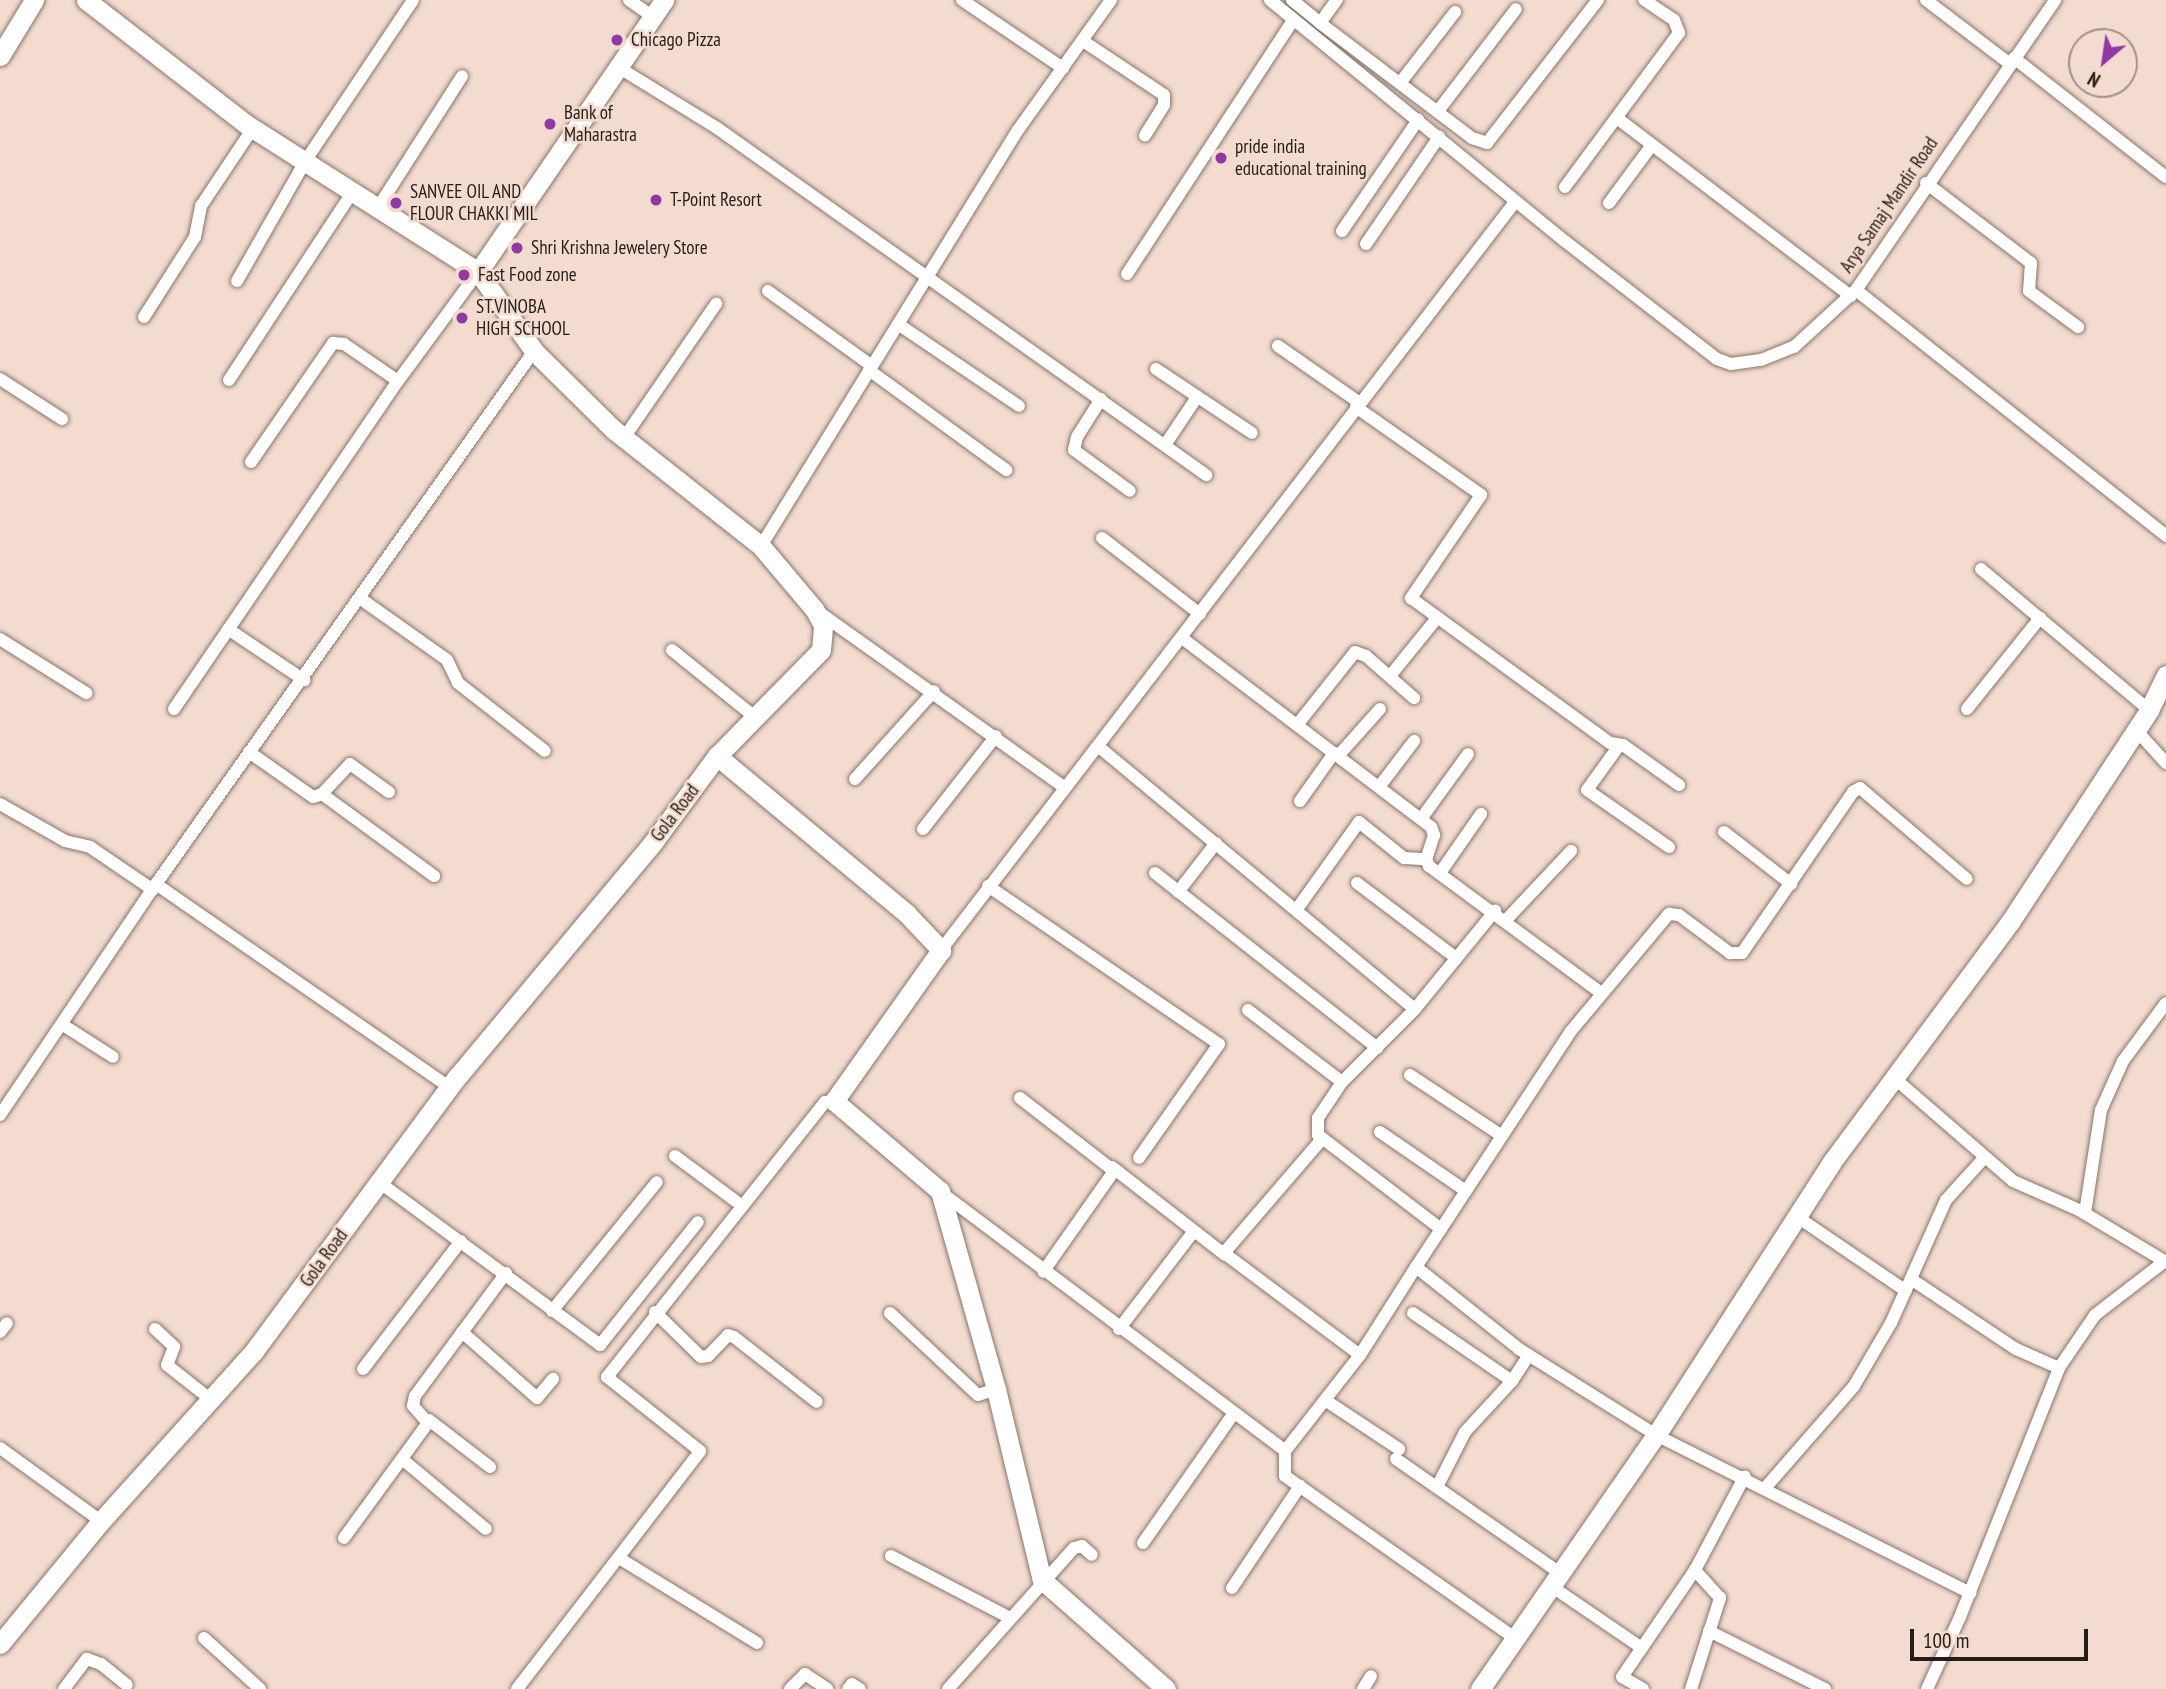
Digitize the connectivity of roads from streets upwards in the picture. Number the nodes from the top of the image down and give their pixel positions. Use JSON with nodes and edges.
{"nodes":[{"id":1,"x":34,"y":0,"type":"edge"},
{"id":2,"x":86,"y":0,"type":"edge"},
{"id":3,"x":413,"y":0,"type":"edge"},
{"id":4,"x":629,"y":0,"type":"edge"},
{"id":5,"x":664,"y":0,"type":"edge"},
{"id":6,"x":962,"y":0,"type":"edge"},
{"id":7,"x":1111,"y":0,"type":"edge"},
{"id":8,"x":1270,"y":0,"type":"edge"},
{"id":9,"x":1292,"y":0,"type":"edge"},
{"id":10,"x":1337,"y":0,"type":"edge"},
{"id":11,"x":1598,"y":0,"type":"edge"},
{"id":12,"x":1644,"y":0,"type":"edge"},
{"id":13,"x":1926,"y":0,"type":"edge"},
{"id":14,"x":2055,"y":0,"type":"edge"},
{"id":15,"x":1516,"y":9,"type":"dead end"},
{"id":16,"x":1455,"y":12,"type":"dead end"},
{"id":17,"x":652,"y":16,"type":"junction"},
{"id":18,"x":1293,"y":20,"type":"junction"},
{"id":19,"x":1320,"y":23,"type":"junction"},
{"id":20,"x":1083,"y":41,"type":"junction"},
{"id":21,"x":0,"y":56,"type":"edge"},
{"id":22,"x":2012,"y":61,"type":"junction"},
{"id":23,"x":618,"y":67,"type":"junction"},
{"id":24,"x":1063,"y":68,"type":"junction"},
{"id":25,"x":462,"y":76,"type":"dead end"},
{"id":26,"x":1400,"y":83,"type":"junction"},
{"id":27,"x":1438,"y":111,"type":"junction"},
{"id":28,"x":1617,"y":118,"type":"junction"},
{"id":29,"x":1418,"y":120,"type":"junction"},
{"id":30,"x":253,"y":128,"type":"junction"},
{"id":31,"x":1145,"y":136,"type":"dead end"},
{"id":32,"x":1439,"y":136,"type":"junction"},
{"id":33,"x":1652,"y":145,"type":"junction"},
{"id":34,"x":306,"y":160,"type":"junction"},
{"id":35,"x":2166,"y":177,"type":"edge"},
{"id":36,"x":1926,"y":183,"type":"junction"},
{"id":37,"x":1565,"y":187,"type":"dead end"},
{"id":38,"x":354,"y":190,"type":"junction"},
{"id":39,"x":1515,"y":202,"type":"junction"},
{"id":40,"x":1609,"y":203,"type":"dead end"},
{"id":41,"x":379,"y":206,"type":"junction"},
{"id":42,"x":1342,"y":231,"type":"dead end"},
{"id":43,"x":1366,"y":244,"type":"dead end"},
{"id":44,"x":478,"y":271,"type":"junction"},
{"id":45,"x":1126,"y":274,"type":"dead end"},
{"id":46,"x":927,"y":276,"type":"junction"},
{"id":47,"x":237,"y":281,"type":"dead end"},
{"id":48,"x":768,"y":291,"type":"dead end"},
{"id":49,"x":1853,"y":293,"type":"junction"},
{"id":50,"x":716,"y":304,"type":"dead end"},
{"id":51,"x":144,"y":317,"type":"dead end"},
{"id":52,"x":898,"y":324,"type":"junction"},
{"id":53,"x":2078,"y":327,"type":"dead end"},
{"id":54,"x":1278,"y":346,"type":"dead end"},
{"id":55,"x":534,"y":351,"type":"junction"},
{"id":56,"x":870,"y":368,"type":"junction"},
{"id":57,"x":1156,"y":369,"type":"dead end"},
{"id":58,"x":0,"y":379,"type":"edge"},
{"id":59,"x":229,"y":380,"type":"dead end"},
{"id":60,"x":398,"y":381,"type":"junction"},
{"id":61,"x":1197,"y":397,"type":"junction"},
{"id":62,"x":1101,"y":399,"type":"junction"},
{"id":63,"x":1358,"y":405,"type":"junction"},
{"id":64,"x":1019,"y":406,"type":"dead end"},
{"id":65,"x":62,"y":419,"type":"dead end"},
{"id":66,"x":1252,"y":433,"type":"dead end"},
{"id":67,"x":624,"y":438,"type":"junction"},
{"id":68,"x":1165,"y":445,"type":"junction"},
{"id":69,"x":251,"y":462,"type":"dead end"},
{"id":70,"x":1006,"y":470,"type":"dead end"},
{"id":71,"x":1206,"y":475,"type":"dead end"},
{"id":72,"x":1130,"y":491,"type":"dead end"},
{"id":73,"x":2166,"y":536,"type":"edge"},
{"id":74,"x":1102,"y":538,"type":"dead end"},
{"id":75,"x":761,"y":546,"type":"junction"},
{"id":76,"x":1981,"y":569,"type":"dead end"},
{"id":77,"x":361,"y":599,"type":"junction"},
{"id":78,"x":814,"y":609,"type":"junction"},
{"id":79,"x":1200,"y":614,"type":"junction"},
{"id":80,"x":1437,"y":618,"type":"junction"},
{"id":81,"x":2040,"y":618,"type":"junction"},
{"id":82,"x":228,"y":629,"type":"junction"},
{"id":83,"x":1182,"y":638,"type":"junction"},
{"id":84,"x":0,"y":639,"type":"edge"},
{"id":85,"x":672,"y":650,"type":"dead end"},
{"id":86,"x":2166,"y":675,"type":"edge"},
{"id":87,"x":1390,"y":676,"type":"junction"},
{"id":88,"x":304,"y":680,"type":"junction"},
{"id":89,"x":934,"y":691,"type":"junction"},
{"id":90,"x":86,"y":693,"type":"dead end"},
{"id":91,"x":1414,"y":698,"type":"dead end"},
{"id":92,"x":174,"y":709,"type":"dead end"},
{"id":93,"x":1380,"y":709,"type":"dead end"},
{"id":94,"x":1967,"y":709,"type":"dead end"},
{"id":95,"x":2149,"y":710,"type":"junction"},
{"id":96,"x":757,"y":718,"type":"junction"},
{"id":97,"x":1297,"y":725,"type":"junction"},
{"id":98,"x":2136,"y":730,"type":"junction"},
{"id":99,"x":996,"y":737,"type":"junction"},
{"id":100,"x":1414,"y":741,"type":"dead end"},
{"id":101,"x":1099,"y":747,"type":"junction"},
{"id":102,"x":1618,"y":747,"type":"junction"},
{"id":103,"x":545,"y":751,"type":"dead end"},
{"id":104,"x":249,"y":752,"type":"junction"},
{"id":105,"x":1468,"y":754,"type":"dead end"},
{"id":106,"x":1336,"y":755,"type":"junction"},
{"id":107,"x":717,"y":756,"type":"junction"},
{"id":108,"x":2166,"y":763,"type":"edge"},
{"id":109,"x":855,"y":779,"type":"dead end"},
{"id":110,"x":1679,"y":785,"type":"dead end"},
{"id":111,"x":1379,"y":787,"type":"junction"},
{"id":112,"x":1065,"y":788,"type":"junction"},
{"id":113,"x":389,"y":792,"type":"dead end"},
{"id":114,"x":322,"y":794,"type":"junction"},
{"id":115,"x":1300,"y":801,"type":"dead end"},
{"id":116,"x":0,"y":804,"type":"edge"},
{"id":117,"x":1481,"y":814,"type":"dead end"},
{"id":118,"x":1420,"y":819,"type":"junction"},
{"id":119,"x":923,"y":829,"type":"dead end"},
{"id":120,"x":1724,"y":832,"type":"dead end"},
{"id":121,"x":1216,"y":843,"type":"junction"},
{"id":122,"x":1670,"y":847,"type":"dead end"},
{"id":123,"x":1571,"y":851,"type":"dead end"},
{"id":124,"x":1426,"y":859,"type":"junction"},
{"id":125,"x":1154,"y":873,"type":"dead end"},
{"id":126,"x":1440,"y":873,"type":"junction"},
{"id":127,"x":434,"y":876,"type":"dead end"},
{"id":128,"x":1967,"y":879,"type":"dead end"},
{"id":129,"x":1357,"y":883,"type":"dead end"},
{"id":130,"x":1791,"y":884,"type":"junction"},
{"id":131,"x":988,"y":886,"type":"junction"},
{"id":132,"x":155,"y":887,"type":"junction"},
{"id":133,"x":1178,"y":892,"type":"junction"},
{"id":134,"x":1297,"y":909,"type":"junction"},
{"id":135,"x":1495,"y":911,"type":"junction"},
{"id":136,"x":1506,"y":920,"type":"junction"},
{"id":137,"x":941,"y":950,"type":"junction"},
{"id":138,"x":1457,"y":958,"type":"junction"},
{"id":139,"x":1600,"y":992,"type":"junction"},
{"id":140,"x":2166,"y":1003,"type":"edge"},
{"id":141,"x":1415,"y":1009,"type":"junction"},
{"id":142,"x":1248,"y":1010,"type":"dead end"},
{"id":143,"x":63,"y":1024,"type":"junction"},
{"id":144,"x":1377,"y":1048,"type":"junction"},
{"id":145,"x":113,"y":1057,"type":"dead end"},
{"id":146,"x":1410,"y":1075,"type":"dead end"},
{"id":147,"x":1893,"y":1077,"type":"junction"},
{"id":148,"x":1342,"y":1083,"type":"junction"},
{"id":149,"x":449,"y":1087,"type":"junction"},
{"id":150,"x":1020,"y":1098,"type":"dead end"},
{"id":151,"x":834,"y":1101,"type":"junction"},
{"id":152,"x":0,"y":1115,"type":"edge"},
{"id":153,"x":1380,"y":1132,"type":"dead end"},
{"id":154,"x":1502,"y":1136,"type":"junction"},
{"id":155,"x":1322,"y":1139,"type":"junction"},
{"id":156,"x":675,"y":1156,"type":"dead end"},
{"id":157,"x":1985,"y":1157,"type":"junction"},
{"id":158,"x":1139,"y":1158,"type":"dead end"},
{"id":159,"x":1112,"y":1167,"type":"junction"},
{"id":160,"x":379,"y":1182,"type":"junction"},
{"id":161,"x":657,"y":1182,"type":"dead end"},
{"id":162,"x":940,"y":1191,"type":"junction"},
{"id":163,"x":1466,"y":1191,"type":"junction"},
{"id":164,"x":741,"y":1205,"type":"junction"},
{"id":165,"x":2085,"y":1213,"type":"junction"},
{"id":166,"x":1797,"y":1216,"type":"junction"},
{"id":167,"x":698,"y":1222,"type":"dead end"},
{"id":168,"x":1441,"y":1229,"type":"junction"},
{"id":169,"x":1194,"y":1231,"type":"junction"},
{"id":170,"x":461,"y":1241,"type":"junction"},
{"id":171,"x":1225,"y":1255,"type":"junction"},
{"id":172,"x":2166,"y":1262,"type":"edge"},
{"id":173,"x":1416,"y":1267,"type":"junction"},
{"id":174,"x":1043,"y":1272,"type":"junction"},
{"id":175,"x":506,"y":1273,"type":"junction"},
{"id":176,"x":1908,"y":1285,"type":"junction"},
{"id":177,"x":552,"y":1311,"type":"junction"},
{"id":178,"x":655,"y":1312,"type":"junction"},
{"id":179,"x":890,"y":1313,"type":"dead end"},
{"id":180,"x":1413,"y":1313,"type":"dead end"},
{"id":181,"x":155,"y":1329,"type":"dead end"},
{"id":182,"x":1119,"y":1329,"type":"junction"},
{"id":183,"x":461,"y":1332,"type":"junction"},
{"id":184,"x":1360,"y":1355,"type":"junction"},
{"id":185,"x":1529,"y":1355,"type":"junction"},
{"id":186,"x":2059,"y":1368,"type":"junction"},
{"id":187,"x":363,"y":1369,"type":"dead end"},
{"id":188,"x":553,"y":1379,"type":"dead end"},
{"id":189,"x":1513,"y":1381,"type":"junction"},
{"id":190,"x":996,"y":1390,"type":"junction"},
{"id":191,"x":210,"y":1399,"type":"junction"},
{"id":192,"x":1325,"y":1399,"type":"junction"},
{"id":193,"x":817,"y":1402,"type":"dead end"},
{"id":194,"x":1234,"y":1413,"type":"junction"},
{"id":195,"x":429,"y":1420,"type":"junction"},
{"id":196,"x":1656,"y":1435,"type":"junction"},
{"id":197,"x":0,"y":1448,"type":"edge"},
{"id":198,"x":1285,"y":1451,"type":"junction"},
{"id":199,"x":402,"y":1460,"type":"junction"},
{"id":200,"x":491,"y":1467,"type":"dead end"},
{"id":201,"x":1745,"y":1476,"type":"junction"},
{"id":202,"x":1438,"y":1485,"type":"junction"},
{"id":203,"x":1300,"y":1486,"type":"junction"},
{"id":204,"x":1766,"y":1487,"type":"junction"},
{"id":205,"x":102,"y":1521,"type":"junction"},
{"id":206,"x":486,"y":1529,"type":"dead end"},
{"id":207,"x":344,"y":1538,"type":"dead end"},
{"id":208,"x":1143,"y":1543,"type":"dead end"},
{"id":209,"x":1092,"y":1555,"type":"dead end"},
{"id":210,"x":891,"y":1556,"type":"dead end"},
{"id":211,"x":619,"y":1558,"type":"junction"},
{"id":212,"x":1695,"y":1570,"type":"junction"},
{"id":213,"x":1042,"y":1580,"type":"junction"},
{"id":214,"x":1556,"y":1580,"type":"junction"},
{"id":215,"x":1232,"y":1588,"type":"dead end"},
{"id":216,"x":1970,"y":1593,"type":"junction"},
{"id":217,"x":1010,"y":1618,"type":"junction"},
{"id":218,"x":1709,"y":1631,"type":"junction"},
{"id":219,"x":204,"y":1638,"type":"dead end"},
{"id":220,"x":1515,"y":1638,"type":"junction"},
{"id":221,"x":757,"y":1643,"type":"dead end"},
{"id":222,"x":0,"y":1644,"type":"edge"},
{"id":223,"x":1642,"y":1648,"type":"junction"},
{"id":224,"x":1371,"y":1676,"type":"dead end"},
{"id":225,"x":127,"y":1685,"type":"dead end"},
{"id":226,"x":1160,"y":1687,"type":"edge"},
{"id":227,"x":64,"y":1689,"type":"edge"},
{"id":228,"x":260,"y":1689,"type":"edge"},
{"id":229,"x":517,"y":1689,"type":"edge"},
{"id":230,"x":790,"y":1689,"type":"edge"},
{"id":231,"x":827,"y":1689,"type":"edge"},
{"id":232,"x":848,"y":1689,"type":"edge"},
{"id":233,"x":860,"y":1689,"type":"edge"},
{"id":234,"x":948,"y":1689,"type":"edge"},
{"id":235,"x":1363,"y":1689,"type":"edge"},
{"id":236,"x":1480,"y":1689,"type":"edge"},
{"id":237,"x":1643,"y":1689,"type":"edge"},
{"id":238,"x":1691,"y":1689,"type":"edge"},
{"id":239,"x":1825,"y":1689,"type":"edge"},
{"id":240,"x":1927,"y":1689,"type":"edge"}],
"edges":[{"from":1,"to":21,"type":"street"},
{"from":2,"to":30,"type":"street"},
{"from":3,"to":34,"type":"street"},
{"from":4,"to":17,"type":"street"},
{"from":5,"to":17,"type":"street"},
{"from":6,"to":24,"type":"street"},
{"from":7,"to":20,"type":"street"},
{"from":8,"to":18,"type":"street"},
{"from":9,"to":19,"type":"street"},
{"from":10,"to":19,"type":"street"},
{"from":11,"to":27,"type":"street"},
{"from":12,"to":28,"type":"street"},
{"from":13,"to":22,"type":"street"},
{"from":14,"to":22,"type":"street","name":"Arya Samaj Mandir Road"},
{"from":15,"to":27,"type":"street"},
{"from":16,"to":26,"type":"street"},
{"from":17,"to":23,"type":"street"},
{"from":18,"to":29,"type":"street"},
{"from":18,"to":45,"type":"street"},
{"from":19,"to":26,"type":"street"},
{"from":20,"to":24,"type":"street"},
{"from":20,"to":31,"type":"street"},
{"from":22,"to":35,"type":"street"},
{"from":22,"to":36,"type":"street","name":"Arya Samaj Mandir Road"},
{"from":23,"to":44,"type":"street"},
{"from":23,"to":46,"type":"street"},
{"from":24,"to":46,"type":"street"},
{"from":25,"to":41,"type":"street"},
{"from":26,"to":27,"type":"street"},
{"from":28,"to":33,"type":"street"},
{"from":28,"to":37,"type":"street"},
{"from":29,"to":32,"type":"street"},
{"from":29,"to":42,"type":"street"},
{"from":30,"to":34,"type":"street"},
{"from":30,"to":51,"type":"street"},
{"from":32,"to":39,"type":"street"},
{"from":32,"to":43,"type":"street"},
{"from":33,"to":40,"type":"street"},
{"from":33,"to":49,"type":"street"},
{"from":34,"to":38,"type":"street"},
{"from":34,"to":47,"type":"street"},
{"from":36,"to":49,"type":"street","name":"Arya Samaj Mandir Road"},
{"from":36,"to":53,"type":"street"},
{"from":38,"to":41,"type":"street"},
{"from":38,"to":59,"type":"street"},
{"from":39,"to":49,"type":"street","name":"Arya Samaj Mandir Road"},
{"from":39,"to":63,"type":"street"},
{"from":41,"to":44,"type":"street"},
{"from":44,"to":55,"type":"street","name":"Gola Road"},
{"from":44,"to":60,"type":"street"},
{"from":46,"to":52,"type":"street"},
{"from":46,"to":62,"type":"street"},
{"from":48,"to":56,"type":"street"},
{"from":49,"to":73,"type":"street"},
{"from":50,"to":67,"type":"street"},
{"from":52,"to":56,"type":"street"},
{"from":52,"to":64,"type":"street"},
{"from":54,"to":63,"type":"street"},
{"from":55,"to":67,"type":"street","name":"Gola Road"},
{"from":55,"to":77,"type":"street"},
{"from":56,"to":70,"type":"street"},
{"from":56,"to":75,"type":"street"},
{"from":57,"to":61,"type":"street"},
{"from":58,"to":65,"type":"street"},
{"from":60,"to":69,"type":"street"},
{"from":60,"to":82,"type":"street"},
{"from":61,"to":66,"type":"street"},
{"from":61,"to":68,"type":"street"},
{"from":62,"to":68,"type":"street"},
{"from":62,"to":72,"type":"street"},
{"from":63,"to":79,"type":"street"},
{"from":63,"to":80,"type":"street"},
{"from":67,"to":75,"type":"street","name":"Gola Road"},
{"from":68,"to":71,"type":"street"},
{"from":74,"to":79,"type":"street"},
{"from":75,"to":78,"type":"street","name":"Gola Road"},
{"from":76,"to":81,"type":"street"},
{"from":77,"to":88,"type":"street"},
{"from":77,"to":103,"type":"street"},
{"from":78,"to":89,"type":"street"},
{"from":78,"to":96,"type":"street","name":"Gola Road"},
{"from":79,"to":83,"type":"street"},
{"from":80,"to":87,"type":"street"},
{"from":80,"to":102,"type":"street"},
{"from":81,"to":94,"type":"street"},
{"from":81,"to":95,"type":"street"},
{"from":82,"to":88,"type":"street"},
{"from":82,"to":92,"type":"street"},
{"from":83,"to":97,"type":"street"},
{"from":83,"to":101,"type":"street"},
{"from":84,"to":90,"type":"street"},
{"from":85,"to":96,"type":"street"},
{"from":86,"to":95,"type":"street"},
{"from":87,"to":91,"type":"street"},
{"from":87,"to":97,"type":"street"},
{"from":88,"to":104,"type":"street"},
{"from":89,"to":99,"type":"street"},
{"from":89,"to":109,"type":"street"},
{"from":93,"to":106,"type":"street"},
{"from":95,"to":98,"type":"street"},
{"from":96,"to":107,"type":"street","name":"Gola Road"},
{"from":97,"to":106,"type":"street"},
{"from":98,"to":108,"type":"street"},
{"from":98,"to":147,"type":"street"},
{"from":99,"to":112,"type":"street"},
{"from":99,"to":119,"type":"street"},
{"from":100,"to":111,"type":"street"},
{"from":101,"to":112,"type":"street"},
{"from":101,"to":121,"type":"street"},
{"from":102,"to":110,"type":"street"},
{"from":102,"to":122,"type":"street"},
{"from":104,"to":114,"type":"street"},
{"from":104,"to":132,"type":"street"},
{"from":105,"to":118,"type":"street"},
{"from":106,"to":111,"type":"street"},
{"from":106,"to":115,"type":"street"},
{"from":107,"to":137,"type":"street"},
{"from":107,"to":149,"type":"street","name":"Gola Road"},
{"from":111,"to":118,"type":"street"},
{"from":112,"to":131,"type":"street"},
{"from":113,"to":114,"type":"street"},
{"from":114,"to":127,"type":"street"},
{"from":116,"to":132,"type":"street"},
{"from":117,"to":126,"type":"street"},
{"from":118,"to":124,"type":"street"},
{"from":120,"to":130,"type":"street"},
{"from":121,"to":133,"type":"street"},
{"from":121,"to":134,"type":"street"},
{"from":123,"to":136,"type":"street"},
{"from":124,"to":126,"type":"street"},
{"from":124,"to":134,"type":"street"},
{"from":125,"to":133,"type":"street"},
{"from":126,"to":135,"type":"street"},
{"from":128,"to":130,"type":"street"},
{"from":129,"to":138,"type":"street"},
{"from":130,"to":139,"type":"street"},
{"from":131,"to":137,"type":"street"},
{"from":131,"to":158,"type":"street"},
{"from":132,"to":143,"type":"street"},
{"from":132,"to":149,"type":"street"},
{"from":133,"to":144,"type":"street"},
{"from":134,"to":141,"type":"street"},
{"from":135,"to":136,"type":"street"},
{"from":135,"to":138,"type":"street"},
{"from":136,"to":139,"type":"street"},
{"from":137,"to":151,"type":"street"},
{"from":138,"to":141,"type":"street"},
{"from":139,"to":154,"type":"street"},
{"from":140,"to":165,"type":"street"},
{"from":141,"to":144,"type":"street"},
{"from":142,"to":148,"type":"street"},
{"from":143,"to":145,"type":"street"},
{"from":143,"to":152,"type":"street"},
{"from":144,"to":148,"type":"street"},
{"from":146,"to":154,"type":"street"},
{"from":147,"to":157,"type":"street"},
{"from":147,"to":166,"type":"street"},
{"from":148,"to":155,"type":"street"},
{"from":149,"to":160,"type":"street","name":"Gola Road"},
{"from":150,"to":159,"type":"street"},
{"from":151,"to":162,"type":"street"},
{"from":151,"to":164,"type":"street"},
{"from":153,"to":163,"type":"street"},
{"from":154,"to":163,"type":"street"},
{"from":155,"to":168,"type":"street"},
{"from":155,"to":171,"type":"street"},
{"from":156,"to":164,"type":"street"},
{"from":157,"to":165,"type":"street"},
{"from":157,"to":176,"type":"street"},
{"from":159,"to":169,"type":"street"},
{"from":159,"to":174,"type":"street"},
{"from":160,"to":170,"type":"street"},
{"from":160,"to":191,"type":"street","name":"Gola Road"},
{"from":161,"to":177,"type":"street"},
{"from":162,"to":174,"type":"street"},
{"from":162,"to":190,"type":"street"},
{"from":163,"to":168,"type":"street"},
{"from":164,"to":178,"type":"street"},
{"from":165,"to":172,"type":"street"},
{"from":166,"to":176,"type":"street"},
{"from":166,"to":196,"type":"street"},
{"from":167,"to":177,"type":"street"},
{"from":168,"to":173,"type":"street"},
{"from":169,"to":171,"type":"street"},
{"from":169,"to":182,"type":"street"},
{"from":170,"to":175,"type":"street"},
{"from":170,"to":187,"type":"street"},
{"from":171,"to":184,"type":"street"},
{"from":172,"to":186,"type":"street"},
{"from":173,"to":184,"type":"street"},
{"from":173,"to":185,"type":"street"},
{"from":174,"to":182,"type":"street"},
{"from":175,"to":177,"type":"street"},
{"from":175,"to":183,"type":"street"},
{"from":176,"to":186,"type":"street"},
{"from":176,"to":204,"type":"street"},
{"from":178,"to":193,"type":"street"},
{"from":178,"to":211,"type":"street"},
{"from":179,"to":190,"type":"street"},
{"from":180,"to":189,"type":"street"},
{"from":181,"to":191,"type":"street"},
{"from":182,"to":194,"type":"street"},
{"from":183,"to":188,"type":"street"},
{"from":183,"to":195,"type":"street"},
{"from":184,"to":192,"type":"street"},
{"from":185,"to":189,"type":"street"},
{"from":185,"to":196,"type":"street"},
{"from":186,"to":216,"type":"street"},
{"from":189,"to":202,"type":"street"},
{"from":190,"to":213,"type":"street"},
{"from":191,"to":205,"type":"street","name":"Gola Road"},
{"from":192,"to":198,"type":"street"},
{"from":192,"to":202,"type":"street"},
{"from":194,"to":198,"type":"street"},
{"from":194,"to":208,"type":"street"},
{"from":195,"to":199,"type":"street"},
{"from":195,"to":200,"type":"street"},
{"from":196,"to":201,"type":"street"},
{"from":196,"to":214,"type":"street"},
{"from":197,"to":205,"type":"street"},
{"from":198,"to":203,"type":"street"},
{"from":199,"to":206,"type":"street"},
{"from":199,"to":207,"type":"street"},
{"from":201,"to":204,"type":"street"},
{"from":201,"to":212,"type":"street"},
{"from":202,"to":214,"type":"street"},
{"from":203,"to":215,"type":"street"},
{"from":203,"to":220,"type":"street"},
{"from":204,"to":216,"type":"street"},
{"from":205,"to":222,"type":"street","name":"Gola Road"},
{"from":209,"to":213,"type":"street"},
{"from":210,"to":217,"type":"street"},
{"from":211,"to":221,"type":"street"},
{"from":211,"to":229,"type":"street"},
{"from":212,"to":218,"type":"street"},
{"from":212,"to":223,"type":"street"},
{"from":213,"to":217,"type":"street"},
{"from":213,"to":226,"type":"street"},
{"from":214,"to":220,"type":"street"},
{"from":214,"to":223,"type":"street"},
{"from":216,"to":240,"type":"street"},
{"from":217,"to":234,"type":"street"},
{"from":218,"to":238,"type":"street"},
{"from":218,"to":239,"type":"street"},
{"from":219,"to":228,"type":"street"},
{"from":220,"to":236,"type":"street"},
{"from":223,"to":237,"type":"street"},
{"from":224,"to":235,"type":"street"},
{"from":225,"to":227,"type":"street"},
{"from":230,"to":231,"type":"street"},
{"from":232,"to":233,"type":"street"}]}
